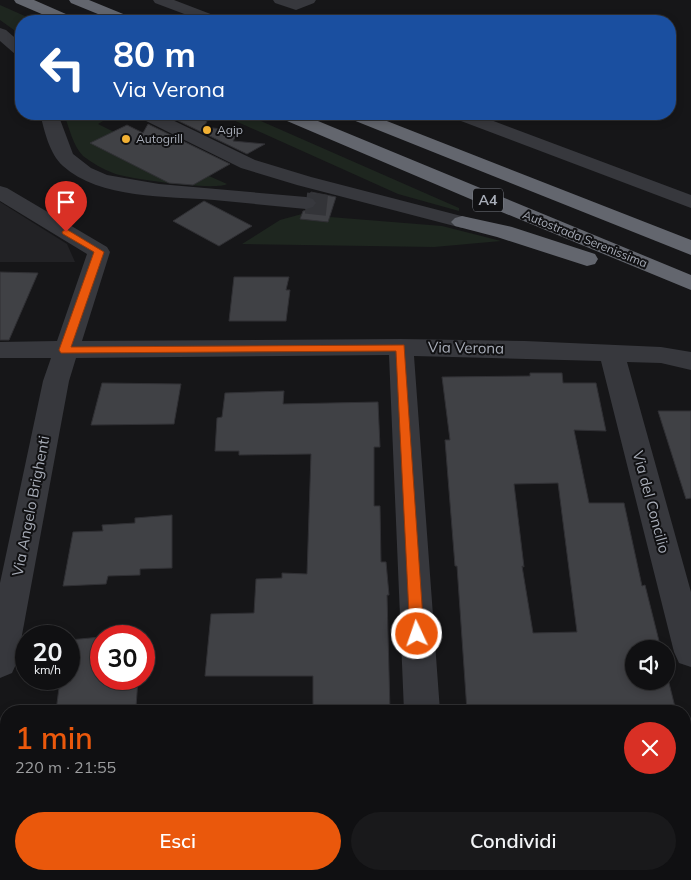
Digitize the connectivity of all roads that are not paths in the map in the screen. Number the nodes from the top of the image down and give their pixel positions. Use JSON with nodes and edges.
{"nodes":[{"id":1,"x":21,"y":0,"type":"edge"},
{"id":2,"x":76,"y":0,"type":"edge"},
{"id":3,"x":160,"y":0,"type":"edge"},
{"id":4,"x":280,"y":0,"type":"edge"},
{"id":5,"x":309,"y":0,"type":"edge"},
{"id":6,"x":56,"y":15,"type":"edge"},
{"id":7,"x":113,"y":15,"type":"edge"},
{"id":8,"x":200,"y":15,"type":"edge"},
{"id":9,"x":0,"y":34,"type":"edge"},
{"id":10,"x":15,"y":46,"type":"edge"},
{"id":11,"x":51,"y":120,"type":"edge"},
{"id":12,"x":158,"y":120,"type":"edge"},
{"id":13,"x":300,"y":120,"type":"edge"},
{"id":14,"x":369,"y":120,"type":"edge"},
{"id":15,"x":475,"y":120,"type":"edge"},
{"id":16,"x":0,"y":192,"type":"edge"},
{"id":17,"x":691,"y":202,"type":"edge"},
{"id":18,"x":306,"y":203,"type":"tunnel mouth"},
{"id":19,"x":333,"y":206,"type":"tunnel mouth"},
{"id":20,"x":452,"y":219,"type":"junction"},
{"id":21,"x":691,"y":248,"type":"edge"},
{"id":22,"x":691,"y":283,"type":"edge"},
{"id":23,"x":691,"y":294,"type":"edge"},
{"id":24,"x":401,"y":347,"type":"junction"},
{"id":25,"x":0,"y":350,"type":"edge"},
{"id":26,"x":65,"y":350,"type":"junction"},
{"id":27,"x":612,"y":353,"type":"junction"},
{"id":28,"x":691,"y":361,"type":"edge"},
{"id":29,"x":691,"y":652,"type":"edge"},
{"id":30,"x":0,"y":662,"type":"edge"},
{"id":31,"x":422,"y":705,"type":"edge"}],
"edges":[{"from":1,"to":6,"type":"highway"},
{"from":2,"to":7,"type":"highway"},
{"from":3,"to":8,"type":"street"},
{"from":4,"to":5,"type":"street"},
{"from":9,"to":10,"type":"street"},
{"from":11,"to":18,"type":"street"},
{"from":12,"to":20,"type":"street"},
{"from":13,"to":22,"type":"highway","name":"Autostrada Serenissima","number":"A4"},
{"from":14,"to":21,"type":"highway","number":"A4"},
{"from":15,"to":17,"type":"street"},
{"from":16,"to":26,"type":"street","name":"Via Angelo Brighenti"},
{"from":19,"to":20,"type":"street"},
{"from":20,"to":23,"type":"highway"},
{"from":24,"to":26,"type":"street","name":"Via Verona"},
{"from":24,"to":27,"type":"street","name":"Via Verona"},
{"from":24,"to":31,"type":"street"},
{"from":25,"to":26,"type":"street","name":"Via Verona"},
{"from":26,"to":30,"type":"street","name":"Via Angelo Brighenti"},
{"from":27,"to":28,"type":"street","name":"Via Verona"},
{"from":27,"to":29,"type":"street","name":"Via del Concilio"}]}
